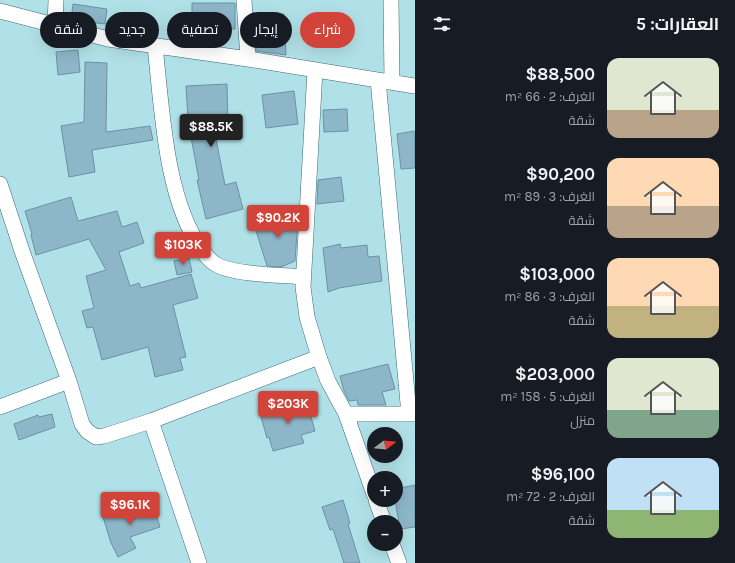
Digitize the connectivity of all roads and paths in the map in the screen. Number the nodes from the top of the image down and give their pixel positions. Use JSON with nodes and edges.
{"nodes":[{"id":1,"x":56,"y":0,"type":"edge"},
{"id":2,"x":244,"y":0,"type":"edge"},
{"id":3,"x":392,"y":0,"type":"edge"},
{"id":4,"x":0,"y":11,"type":"edge"},
{"id":5,"x":56,"y":12,"type":"edge"},
{"id":6,"x":40,"y":22,"type":"edge"},
{"id":7,"x":159,"y":47,"type":"edge"},
{"id":8,"x":155,"y":48,"type":"edge"},
{"id":9,"x":248,"y":59,"type":"junction"},
{"id":10,"x":315,"y":70,"type":"junction"},
{"id":11,"x":385,"y":81,"type":"junction"},
{"id":12,"x":415,"y":86,"type":"edge"},
{"id":13,"x":0,"y":184,"type":"edge"},
{"id":14,"x":304,"y":277,"type":"junction"},
{"id":15,"x":318,"y":356,"type":"junction"},
{"id":16,"x":69,"y":381,"type":"junction"},
{"id":17,"x":0,"y":407,"type":"edge"},
{"id":18,"x":346,"y":414,"type":"junction"},
{"id":19,"x":412,"y":414,"type":"edge"},
{"id":20,"x":151,"y":421,"type":"junction"},
{"id":21,"x":367,"y":474,"type":"edge"},
{"id":22,"x":395,"y":551,"type":"edge"},
{"id":23,"x":199,"y":563,"type":"edge"},
{"id":24,"x":399,"y":563,"type":"edge"}],
"edges":[{"from":1,"to":5,"type":"street"},
{"from":2,"to":9,"type":"street"},
{"from":3,"to":11,"type":"street"},
{"from":4,"to":6,"type":"street"},
{"from":7,"to":9,"type":"street"},
{"from":8,"to":14,"type":"street"},
{"from":9,"to":10,"type":"street"},
{"from":10,"to":11,"type":"street"},
{"from":10,"to":14,"type":"street"},
{"from":11,"to":12,"type":"street"},
{"from":11,"to":19,"type":"street"},
{"from":13,"to":16,"type":"street"},
{"from":14,"to":15,"type":"street"},
{"from":15,"to":18,"type":"street"},
{"from":15,"to":20,"type":"street"},
{"from":16,"to":17,"type":"street"},
{"from":16,"to":20,"type":"street"},
{"from":18,"to":19,"type":"street"},
{"from":18,"to":21,"type":"street"},
{"from":20,"to":23,"type":"street"},
{"from":22,"to":24,"type":"street"}]}
